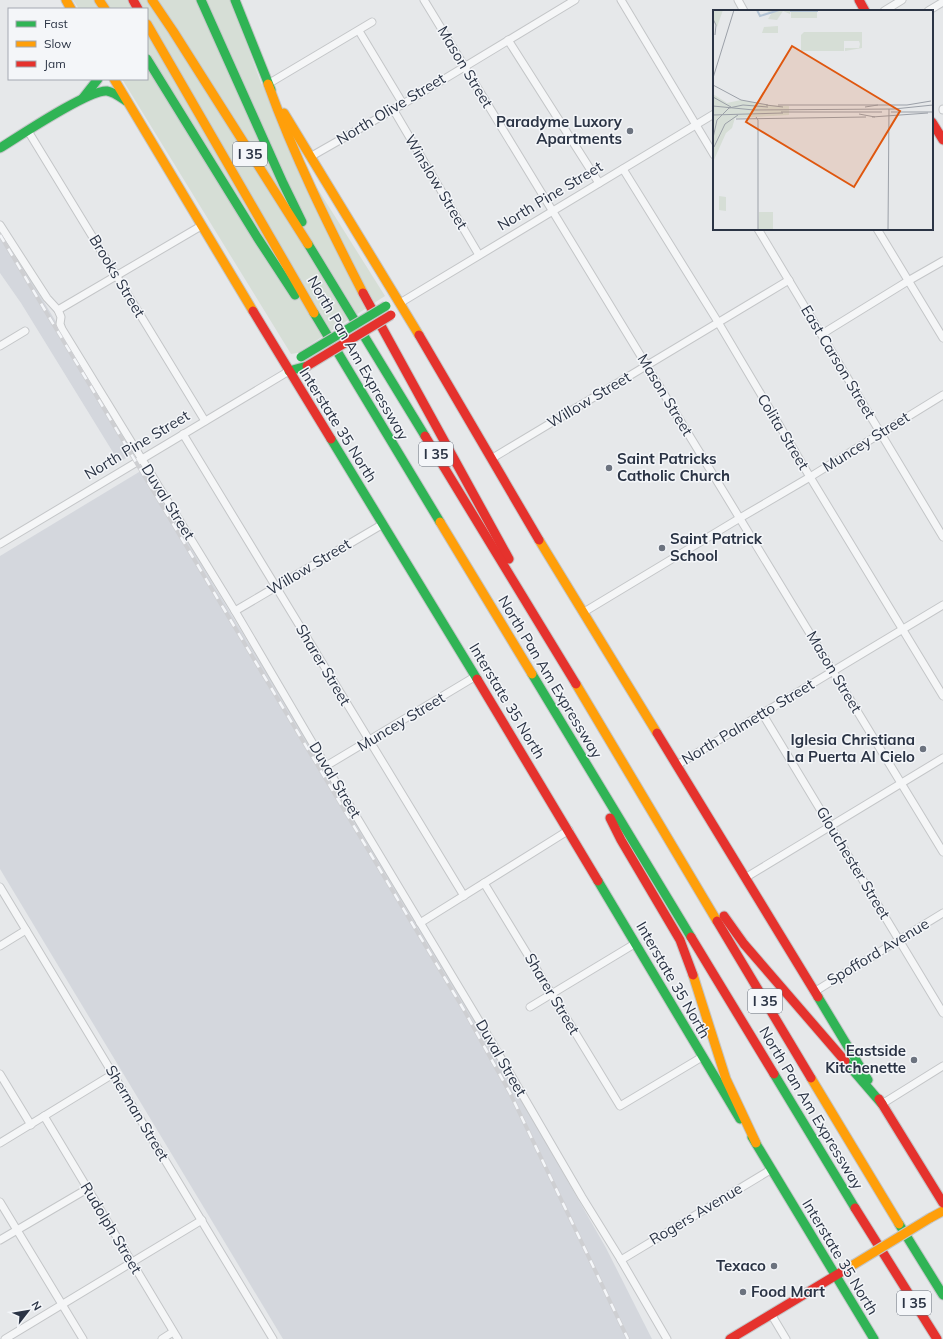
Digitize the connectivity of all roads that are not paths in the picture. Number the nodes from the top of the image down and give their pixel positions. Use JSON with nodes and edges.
{"nodes":[{"id":1,"x":152,"y":0,"type":"edge"},
{"id":2,"x":161,"y":0,"type":"edge"},
{"id":3,"x":201,"y":0,"type":"edge"},
{"id":4,"x":424,"y":0,"type":"edge"},
{"id":5,"x":575,"y":0,"type":"edge"},
{"id":6,"x":621,"y":0,"type":"edge"},
{"id":7,"x":738,"y":0,"type":"edge"},
{"id":8,"x":859,"y":0,"type":"edge"},
{"id":9,"x":902,"y":0,"type":"edge"},
{"id":10,"x":237,"y":1,"type":"edge"},
{"id":11,"x":943,"y":2,"type":"edge"},
{"id":12,"x":743,"y":10,"type":"edge"},
{"id":13,"x":864,"y":10,"type":"edge"},
{"id":14,"x":886,"y":10,"type":"edge"},
{"id":15,"x":930,"y":10,"type":"edge"},
{"id":16,"x":372,"y":22,"type":"dead end"},
{"id":17,"x":148,"y":26,"type":"edge"},
{"id":18,"x":173,"y":31,"type":"junction"},
{"id":19,"x":359,"y":31,"type":"junction"},
{"id":20,"x":508,"y":40,"type":"junction"},
{"id":21,"x":148,"y":61,"type":"edge"},
{"id":22,"x":464,"y":66,"type":"junction"},
{"id":23,"x":148,"y":71,"type":"edge"},
{"id":24,"x":97,"y":80,"type":"edge"},
{"id":25,"x":115,"y":80,"type":"edge"},
{"id":26,"x":268,"y":84,"type":"junction"},
{"id":27,"x":83,"y":98,"type":"junction"},
{"id":28,"x":128,"y":102,"type":"junction"},
{"id":29,"x":403,"y":104,"type":"junction"},
{"id":30,"x":393,"y":109,"type":"junction"},
{"id":31,"x":713,"y":115,"type":"edge"},
{"id":32,"x":933,"y":124,"type":"edge"},
{"id":33,"x":696,"y":125,"type":"junction"},
{"id":34,"x":28,"y":131,"type":"junction"},
{"id":35,"x":943,"y":140,"type":"edge"},
{"id":36,"x":0,"y":148,"type":"edge"},
{"id":37,"x":713,"y":153,"type":"edge"},
{"id":38,"x":310,"y":157,"type":"junction"},
{"id":39,"x":622,"y":169,"type":"junction"},
{"id":40,"x":216,"y":170,"type":"junction"},
{"id":41,"x":598,"y":183,"type":"junction"},
{"id":42,"x":553,"y":211,"type":"junction"},
{"id":43,"x":0,"y":225,"type":"edge"},
{"id":44,"x":201,"y":226,"type":"junction"},
{"id":45,"x":761,"y":230,"type":"edge"},
{"id":46,"x":878,"y":230,"type":"edge"},
{"id":47,"x":479,"y":255,"type":"junction"},
{"id":48,"x":943,"y":261,"type":"edge"},
{"id":49,"x":116,"y":275,"type":"junction"},
{"id":50,"x":328,"y":276,"type":"junction"},
{"id":51,"x":789,"y":280,"type":"junction"},
{"id":52,"x":908,"y":281,"type":"junction"},
{"id":53,"x":400,"y":303,"type":"junction"},
{"id":54,"x":58,"y":310,"type":"junction"},
{"id":55,"x":718,"y":322,"type":"junction"},
{"id":56,"x":25,"y":330,"type":"dead end"},
{"id":57,"x":822,"y":334,"type":"junction"},
{"id":58,"x":943,"y":338,"type":"edge"},
{"id":59,"x":0,"y":346,"type":"edge"},
{"id":60,"x":647,"y":365,"type":"junction"},
{"id":61,"x":289,"y":371,"type":"junction"},
{"id":62,"x":353,"y":379,"type":"junction"},
{"id":63,"x":943,"y":395,"type":"edge"},
{"id":64,"x":205,"y":421,"type":"junction"},
{"id":65,"x":881,"y":433,"type":"junction"},
{"id":66,"x":183,"y":434,"type":"junction"},
{"id":67,"x":141,"y":459,"type":"junction"},
{"id":68,"x":491,"y":459,"type":"junction"},
{"id":69,"x":810,"y":478,"type":"junction"},
{"id":70,"x":740,"y":518,"type":"junction"},
{"id":71,"x":382,"y":524,"type":"junction"},
{"id":72,"x":943,"y":537,"type":"edge"},
{"id":73,"x":0,"y":544,"type":"edge"},
{"id":74,"x":276,"y":587,"type":"junction"},
{"id":75,"x":943,"y":605,"type":"edge"},
{"id":76,"x":235,"y":612,"type":"junction"},
{"id":77,"x":584,"y":612,"type":"junction"},
{"id":78,"x":902,"y":628,"type":"junction"},
{"id":79,"x":543,"y":631,"type":"junction"},
{"id":80,"x":833,"y":671,"type":"junction"},
{"id":81,"x":476,"y":676,"type":"junction"},
{"id":82,"x":943,"y":696,"type":"edge"},
{"id":83,"x":762,"y":713,"type":"junction"},
{"id":84,"x":558,"y":717,"type":"junction"},
{"id":85,"x":599,"y":722,"type":"junction"},
{"id":86,"x":369,"y":741,"type":"junction"},
{"id":87,"x":943,"y":758,"type":"edge"},
{"id":88,"x":677,"y":765,"type":"junction"},
{"id":89,"x":326,"y":766,"type":"junction"},
{"id":90,"x":901,"y":783,"type":"junction"},
{"id":91,"x":830,"y":826,"type":"junction"},
{"id":92,"x":569,"y":830,"type":"junction"},
{"id":93,"x":943,"y":852,"type":"edge"},
{"id":94,"x":745,"y":878,"type":"junction"},
{"id":95,"x":484,"y":883,"type":"junction"},
{"id":96,"x":0,"y":887,"type":"edge"},
{"id":97,"x":464,"y":896,"type":"junction"},
{"id":98,"x":943,"y":913,"type":"edge"},
{"id":99,"x":420,"y":923,"type":"junction"},
{"id":100,"x":26,"y":930,"type":"junction"},
{"id":101,"x":899,"y":939,"type":"junction"},
{"id":102,"x":636,"y":943,"type":"junction"},
{"id":103,"x":0,"y":946,"type":"edge"},
{"id":104,"x":814,"y":992,"type":"junction"},
{"id":105,"x":552,"y":994,"type":"junction"},
{"id":106,"x":530,"y":1007,"type":"dead end"},
{"id":107,"x":943,"y":1013,"type":"edge"},
{"id":108,"x":702,"y":1057,"type":"junction"},
{"id":109,"x":943,"y":1066,"type":"edge"},
{"id":110,"x":0,"y":1074,"type":"edge"},
{"id":111,"x":113,"y":1074,"type":"junction"},
{"id":112,"x":882,"y":1104,"type":"junction"},
{"id":113,"x":44,"y":1116,"type":"junction"},
{"id":114,"x":31,"y":1125,"type":"junction"},
{"id":115,"x":0,"y":1143,"type":"edge"},
{"id":116,"x":756,"y":1143,"type":"junction"},
{"id":117,"x":772,"y":1169,"type":"junction"},
{"id":118,"x":87,"y":1188,"type":"junction"},
{"id":119,"x":0,"y":1202,"type":"edge"},
{"id":120,"x":943,"y":1203,"type":"edge"},
{"id":121,"x":943,"y":1211,"type":"edge"},
{"id":122,"x":202,"y":1220,"type":"junction"},
{"id":123,"x":17,"y":1230,"type":"junction"},
{"id":124,"x":0,"y":1240,"type":"edge"},
{"id":125,"x":621,"y":1260,"type":"junction"},
{"id":126,"x":131,"y":1263,"type":"junction"},
{"id":127,"x":891,"y":1267,"type":"junction"},
{"id":128,"x":836,"y":1276,"type":"junction"},
{"id":129,"x":943,"y":1294,"type":"edge"},
{"id":130,"x":62,"y":1305,"type":"junction"},
{"id":131,"x":771,"y":1314,"type":"junction"},
{"id":132,"x":173,"y":1332,"type":"junction"},
{"id":133,"x":5,"y":1339,"type":"edge"},
{"id":134,"x":83,"y":1339,"type":"edge"},
{"id":135,"x":162,"y":1339,"type":"edge"},
{"id":136,"x":178,"y":1339,"type":"edge"},
{"id":137,"x":273,"y":1339,"type":"edge"},
{"id":138,"x":667,"y":1339,"type":"edge"},
{"id":139,"x":730,"y":1339,"type":"edge"},
{"id":140,"x":786,"y":1339,"type":"edge"},
{"id":141,"x":874,"y":1339,"type":"edge"},
{"id":142,"x":931,"y":1339,"type":"edge"},
{"id":143,"x":937,"y":1339,"type":"edge"}],
"edges":[{"from":1,"to":18,"type":"main road","name":"North Pan Am Expressway","number":"I 35"},
{"from":2,"to":18,"type":"main road"},
{"from":3,"to":50,"type":"main road"},
{"from":4,"to":22,"type":"street","name":"Mason Street"},
{"from":5,"to":20,"type":"street","name":"North Olive Street"},
{"from":6,"to":33,"type":"street"},
{"from":7,"to":12,"type":"street"},
{"from":8,"to":13,"type":"main road"},
{"from":9,"to":14,"type":"street"},
{"from":10,"to":26,"type":"main road"},
{"from":11,"to":15,"type":"street"},
{"from":16,"to":19,"type":"street"},
{"from":17,"to":62,"type":"main road","name":"North Pan Am Expressway","number":"I 35"},
{"from":18,"to":50,"type":"main road","name":"North Pan Am Expressway","number":"I 35"},
{"from":19,"to":26,"type":"street"},
{"from":19,"to":29,"type":"street"},
{"from":20,"to":22,"type":"street","name":"North Olive Street"},
{"from":20,"to":41,"type":"street"},
{"from":21,"to":40,"type":"main road"},
{"from":22,"to":29,"type":"street","name":"North Olive Street"},
{"from":22,"to":42,"type":"street","name":"Mason Street"},
{"from":23,"to":40,"type":"main road"},
{"from":24,"to":27,"type":"main road"},
{"from":25,"to":28,"type":"main road","name":"Interstate 35 North"},
{"from":26,"to":38,"type":"main road"},
{"from":26,"to":79,"type":"main road"},
{"from":27,"to":28,"type":"main road"},
{"from":27,"to":34,"type":"main road"},
{"from":28,"to":44,"type":"main road","name":"Interstate 35 North"},
{"from":29,"to":30,"type":"street","name":"North Olive Street"},
{"from":30,"to":38,"type":"street","name":"North Olive Street"},
{"from":30,"to":47,"type":"street","name":"Winslow Street"},
{"from":31,"to":33,"type":"street","name":"North Pine Street"},
{"from":32,"to":35,"type":"main road"},
{"from":33,"to":37,"type":"street"},
{"from":33,"to":39,"type":"street","name":"North Pine Street"},
{"from":34,"to":36,"type":"main road"},
{"from":34,"to":49,"type":"street","name":"Brooks Street"},
{"from":38,"to":53,"type":"main road"},
{"from":39,"to":41,"type":"street","name":"North Pine Street"},
{"from":39,"to":55,"type":"street","name":"Colita Street"},
{"from":40,"to":62,"type":"main road"},
{"from":41,"to":42,"type":"street","name":"North Pine Street"},
{"from":42,"to":47,"type":"street","name":"North Pine Street"},
{"from":42,"to":60,"type":"street","name":"Mason Street"},
{"from":43,"to":54,"type":"street","name":"Duval Street"},
{"from":44,"to":49,"type":"street"},
{"from":44,"to":61,"type":"main road","name":"Interstate 35 North"},
{"from":45,"to":51,"type":"street","name":"East Carson Street"},
{"from":46,"to":52,"type":"street"},
{"from":47,"to":53,"type":"street","name":"North Pine Street"},
{"from":48,"to":52,"type":"street"},
{"from":49,"to":54,"type":"street"},
{"from":49,"to":64,"type":"street","name":"Brooks Street"},
{"from":50,"to":79,"type":"main road","name":"North Pan Am Expressway","number":"I 35"},
{"from":51,"to":55,"type":"street","name":"Willow Street"},
{"from":51,"to":57,"type":"street","name":"East Carson Street"},
{"from":52,"to":57,"type":"street"},
{"from":52,"to":58,"type":"street"},
{"from":53,"to":61,"type":"main road","name":"North Pine Street","bridge":true},
{"from":53,"to":61,"type":"main road","name":"North Pine Street","bridge":true},
{"from":53,"to":68,"type":"main road"},
{"from":54,"to":67,"type":"street","name":"Duval Street"},
{"from":55,"to":60,"type":"street","name":"Willow Street"},
{"from":55,"to":69,"type":"street","name":"Colita Street"},
{"from":56,"to":59,"type":"street"},
{"from":57,"to":65,"type":"street","name":"East Carson Street"},
{"from":60,"to":68,"type":"street","name":"Willow Street"},
{"from":60,"to":70,"type":"street","name":"Mason Street"},
{"from":61,"to":64,"type":"street","name":"North Pine Street"},
{"from":61,"to":71,"type":"main road","name":"Interstate 35 North"},
{"from":62,"to":84,"type":"main road","name":"North Pan Am Expressway","number":"I 35"},
{"from":63,"to":65,"type":"street","name":"Muncey Street"},
{"from":64,"to":66,"type":"street","name":"North Pine Street"},
{"from":65,"to":69,"type":"street","name":"Muncey Street"},
{"from":65,"to":72,"type":"street","name":"East Carson Street"},
{"from":66,"to":67,"type":"street","name":"North Pine Street"},
{"from":66,"to":74,"type":"street","name":"Sharer Street"},
{"from":67,"to":73,"type":"street","name":"North Pine Street"},
{"from":67,"to":76,"type":"street","name":"Duval Street"},
{"from":68,"to":77,"type":"main road"},
{"from":69,"to":70,"type":"street","name":"Muncey Street"},
{"from":69,"to":78,"type":"street","name":"Colita Street"},
{"from":70,"to":77,"type":"street","name":"Muncey Street"},
{"from":70,"to":80,"type":"street","name":"Mason Street"},
{"from":71,"to":74,"type":"street","name":"Willow Street"},
{"from":71,"to":81,"type":"main road","name":"Interstate 35 North"},
{"from":74,"to":76,"type":"street","name":"Willow Street"},
{"from":74,"to":86,"type":"street","name":"Sharer Street"},
{"from":75,"to":78,"type":"street","name":"North Palmetto Street"},
{"from":76,"to":89,"type":"street","name":"Duval Street"},
{"from":77,"to":88,"type":"main road"},
{"from":78,"to":80,"type":"street","name":"North Palmetto Street"},
{"from":78,"to":82,"type":"street","name":"Colita Street"},
{"from":79,"to":85,"type":"main road","name":"North Pan Am Expressway","number":"I 35"},
{"from":80,"to":83,"type":"street","name":"North Palmetto Street"},
{"from":80,"to":90,"type":"street","name":"Mason Street"},
{"from":81,"to":86,"type":"street","name":"Muncey Street"},
{"from":81,"to":92,"type":"main road","name":"Interstate 35 North"},
{"from":83,"to":88,"type":"street","name":"North Palmetto Street"},
{"from":83,"to":91,"type":"street","name":"Glouchester Street"},
{"from":84,"to":116,"type":"main road"},
{"from":84,"to":127,"type":"main road","name":"North Pan Am Expressway","number":"I 35"},
{"from":85,"to":112,"type":"main road"},
{"from":85,"to":129,"type":"main road","name":"North Pan Am Expressway","number":"I 35"},
{"from":86,"to":89,"type":"street","name":"Muncey Street"},
{"from":86,"to":97,"type":"street","name":"Sharer Street"},
{"from":87,"to":90,"type":"street"},
{"from":88,"to":94,"type":"main road"},
{"from":89,"to":99,"type":"street","name":"Duval Street"},
{"from":90,"to":91,"type":"street"},
{"from":90,"to":93,"type":"street","name":"Mason Street"},
{"from":91,"to":94,"type":"street"},
{"from":91,"to":101,"type":"street","name":"Glouchester Street"},
{"from":92,"to":95,"type":"street"},
{"from":92,"to":102,"type":"main road","name":"Interstate 35 North"},
{"from":94,"to":104,"type":"main road"},
{"from":95,"to":97,"type":"street"},
{"from":95,"to":105,"type":"street","name":"Sharer Street"},
{"from":96,"to":100,"type":"street","name":"Sherman Street"},
{"from":97,"to":99,"type":"street"},
{"from":98,"to":101,"type":"street","name":"Spofford Avenue"},
{"from":99,"to":125,"type":"street","name":"Duval Street"},
{"from":100,"to":103,"type":"street"},
{"from":100,"to":111,"type":"street","name":"Sherman Street"},
{"from":101,"to":104,"type":"street","name":"Spofford Avenue"},
{"from":101,"to":107,"type":"street","name":"Glouchester Street"},
{"from":102,"to":105,"type":"street"},
{"from":102,"to":108,"type":"main road","name":"Interstate 35 North"},
{"from":104,"to":112,"type":"main road"},
{"from":105,"to":106,"type":"street"},
{"from":105,"to":108,"type":"street","name":"Sharer Street"},
{"from":108,"to":116,"type":"main road","name":"Interstate 35 North"},
{"from":109,"to":112,"type":"street"},
{"from":110,"to":114,"type":"street"},
{"from":111,"to":113,"type":"street"},
{"from":111,"to":122,"type":"street","name":"Sherman Street"},
{"from":112,"to":120,"type":"main road"},
{"from":113,"to":114,"type":"street"},
{"from":113,"to":118,"type":"street","name":"Rudolph Street"},
{"from":114,"to":115,"type":"street"},
{"from":116,"to":117,"type":"main road","name":"Interstate 35 North"},
{"from":117,"to":125,"type":"street","name":"Rogers Avenue"},
{"from":117,"to":128,"type":"main road","name":"Interstate 35 North"},
{"from":118,"to":123,"type":"street"},
{"from":118,"to":126,"type":"street","name":"Rudolph Street"},
{"from":119,"to":123,"type":"street"},
{"from":121,"to":128,"type":"main road","bridge":true},
{"from":122,"to":126,"type":"street"},
{"from":122,"to":137,"type":"street","name":"Sherman Street"},
{"from":123,"to":124,"type":"street"},
{"from":123,"to":130,"type":"street"},
{"from":125,"to":138,"type":"street","name":"Duval Street"},
{"from":126,"to":130,"type":"street"},
{"from":126,"to":132,"type":"street","name":"Rudolph Street"},
{"from":127,"to":142,"type":"main road"},
{"from":127,"to":143,"type":"main road","name":"North Pan Am Expressway","number":"I 35"},
{"from":128,"to":131,"type":"main road"},
{"from":128,"to":141,"type":"main road","name":"Interstate 35 North"},
{"from":130,"to":133,"type":"street"},
{"from":130,"to":134,"type":"street"},
{"from":131,"to":139,"type":"main road"},
{"from":131,"to":140,"type":"street"},
{"from":132,"to":135,"type":"street"},
{"from":132,"to":136,"type":"street","name":"Rudolph Street"}]}
